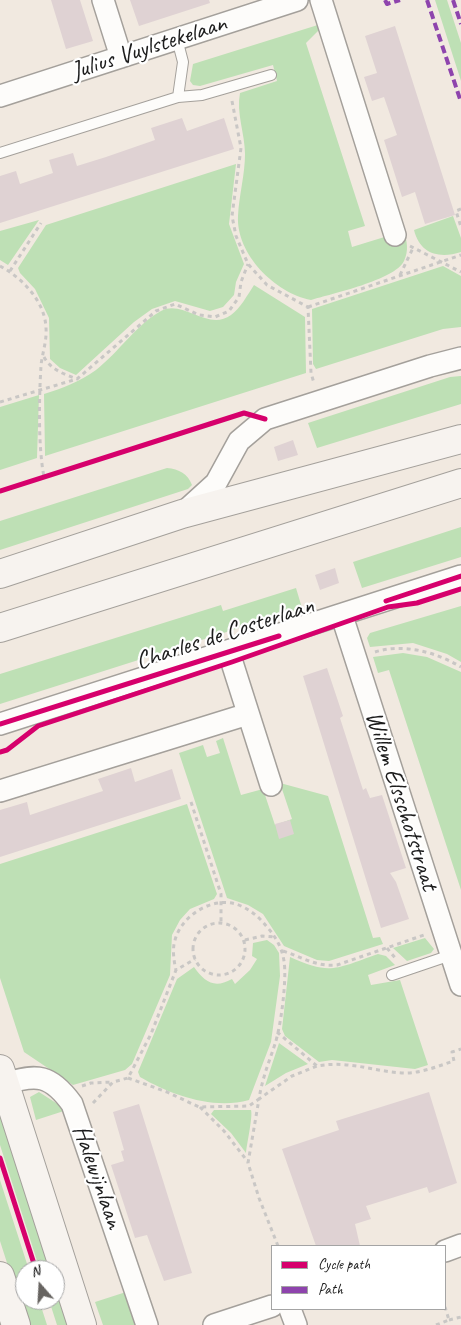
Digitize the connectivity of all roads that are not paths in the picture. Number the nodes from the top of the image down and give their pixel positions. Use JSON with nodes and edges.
{"nodes":[{"id":1,"x":103,"y":0,"type":"edge"},
{"id":2,"x":297,"y":0,"type":"edge"},
{"id":3,"x":321,"y":0,"type":"edge"},
{"id":4,"x":178,"y":39,"type":"junction"},
{"id":5,"x":121,"y":57,"type":"junction"},
{"id":6,"x":271,"y":75,"type":"dead end"},
{"id":7,"x":0,"y":96,"type":"edge"},
{"id":8,"x":178,"y":96,"type":"junction"},
{"id":9,"x":0,"y":153,"type":"edge"},
{"id":10,"x":395,"y":235,"type":"road end"},
{"id":11,"x":461,"y":358,"type":"edge"},
{"id":12,"x":461,"y":439,"type":"edge"},
{"id":13,"x":461,"y":483,"type":"edge"},
{"id":14,"x":182,"y":514,"type":"junction"},
{"id":15,"x":0,"y":574,"type":"edge"},
{"id":16,"x":461,"y":576,"type":"edge"},
{"id":17,"x":342,"y":616,"type":"junction"},
{"id":18,"x":0,"y":628,"type":"edge"},
{"id":19,"x":229,"y":653,"type":"junction"},
{"id":20,"x":248,"y":714,"type":"junction"},
{"id":21,"x":0,"y":724,"type":"edge"},
{"id":22,"x":271,"y":785,"type":"dead end"},
{"id":23,"x":0,"y":791,"type":"edge"},
{"id":24,"x":451,"y":955,"type":"junction"},
{"id":25,"x":392,"y":975,"type":"dead end"},
{"id":26,"x":461,"y":985,"type":"edge"},
{"id":27,"x":2,"y":1076,"type":"edge"},
{"id":28,"x":461,"y":1246,"type":"edge"},
{"id":29,"x":446,"y":1251,"type":"edge"},
{"id":30,"x":0,"y":1276,"type":"edge"},
{"id":31,"x":271,"y":1306,"type":"edge"},
{"id":32,"x":290,"y":1310,"type":"edge"},
{"id":33,"x":16,"y":1325,"type":"edge"},
{"id":34,"x":82,"y":1325,"type":"edge"},
{"id":35,"x":147,"y":1325,"type":"edge"},
{"id":36,"x":214,"y":1325,"type":"edge"},
{"id":37,"x":296,"y":1325,"type":"edge"}],
"edges":[{"from":1,"to":5,"type":"street"},
{"from":2,"to":4,"type":"street","name":"Julius Vuylstekelaan"},
{"from":3,"to":10,"type":"street"},
{"from":4,"to":5,"type":"street","name":"Julius Vuylstekelaan"},
{"from":4,"to":8,"type":"lane"},
{"from":5,"to":7,"type":"street","name":"Julius Vuylstekelaan"},
{"from":6,"to":8,"type":"lane"},
{"from":8,"to":9,"type":"lane"},
{"from":11,"to":14,"type":"street"},
{"from":12,"to":14,"type":"main road"},
{"from":13,"to":18,"type":"main road"},
{"from":14,"to":15,"type":"main road"},
{"from":16,"to":17,"type":"street","name":"Charles de Costerlaan"},
{"from":17,"to":19,"type":"street","name":"Charles de Costerlaan"},
{"from":17,"to":24,"type":"street","name":"Willem Elsschotstraat"},
{"from":19,"to":20,"type":"street","name":"Charles de Costerlaan"},
{"from":19,"to":21,"type":"street","name":"Charles de Costerlaan"},
{"from":20,"to":22,"type":"street","name":"Charles de Costerlaan"},
{"from":20,"to":23,"type":"street"},
{"from":24,"to":25,"type":"lane"},
{"from":24,"to":26,"type":"street","name":"Willem Elsschotstraat"},
{"from":27,"to":34,"type":"main road","name":"Halewijnlaan"},
{"from":27,"to":35,"type":"street","name":"Halewijnlaan"},
{"from":28,"to":29,"type":"street"},
{"from":30,"to":33,"type":"main road"},
{"from":31,"to":36,"type":"street"},
{"from":32,"to":37,"type":"street"}]}
